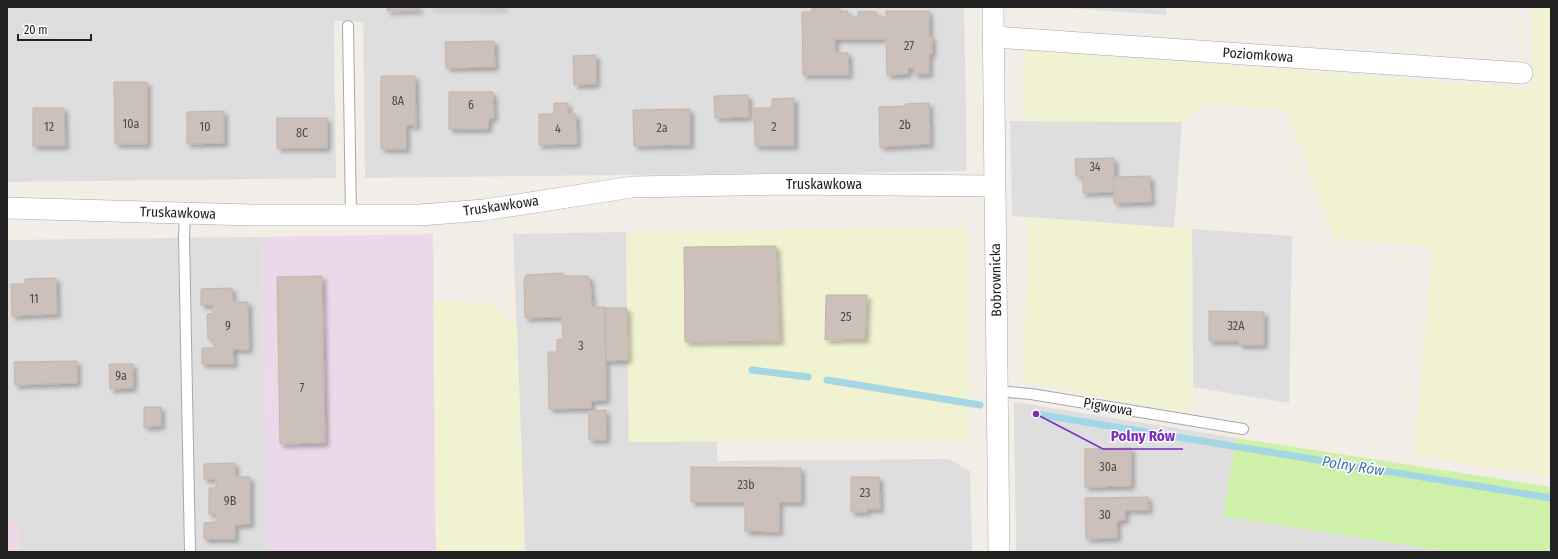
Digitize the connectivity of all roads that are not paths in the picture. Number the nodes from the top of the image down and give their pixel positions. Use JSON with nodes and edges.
{"nodes":[{"id":1,"x":993,"y":7,"type":"edge"},
{"id":2,"x":348,"y":26,"type":"dead end"},
{"id":3,"x":994,"y":38,"type":"junction"},
{"id":4,"x":1522,"y":74,"type":"dead end"},
{"id":5,"x":994,"y":186,"type":"junction"},
{"id":6,"x":7,"y":208,"type":"edge"},
{"id":7,"x":185,"y":213,"type":"junction"},
{"id":8,"x":351,"y":216,"type":"junction"},
{"id":9,"x":997,"y":390,"type":"junction"},
{"id":10,"x":1242,"y":429,"type":"dead end"},
{"id":11,"x":190,"y":552,"type":"edge"},
{"id":12,"x":999,"y":552,"type":"edge"}],
"edges":[{"from":1,"to":3,"type":"street","name":"Bobrownicka"},
{"from":2,"to":8,"type":"lane"},
{"from":3,"to":4,"type":"street","name":"Poziomkowa"},
{"from":3,"to":5,"type":"street","name":"Bobrownicka"},
{"from":5,"to":8,"type":"street","name":"Truskawkowa"},
{"from":5,"to":9,"type":"street","name":"Bobrownicka"},
{"from":6,"to":7,"type":"street","name":"Truskawkowa"},
{"from":7,"to":8,"type":"street","name":"Truskawkowa"},
{"from":7,"to":11,"type":"lane"},
{"from":9,"to":10,"type":"lane","name":"Pigwowa"},
{"from":9,"to":12,"type":"street","name":"Bobrownicka"}]}
